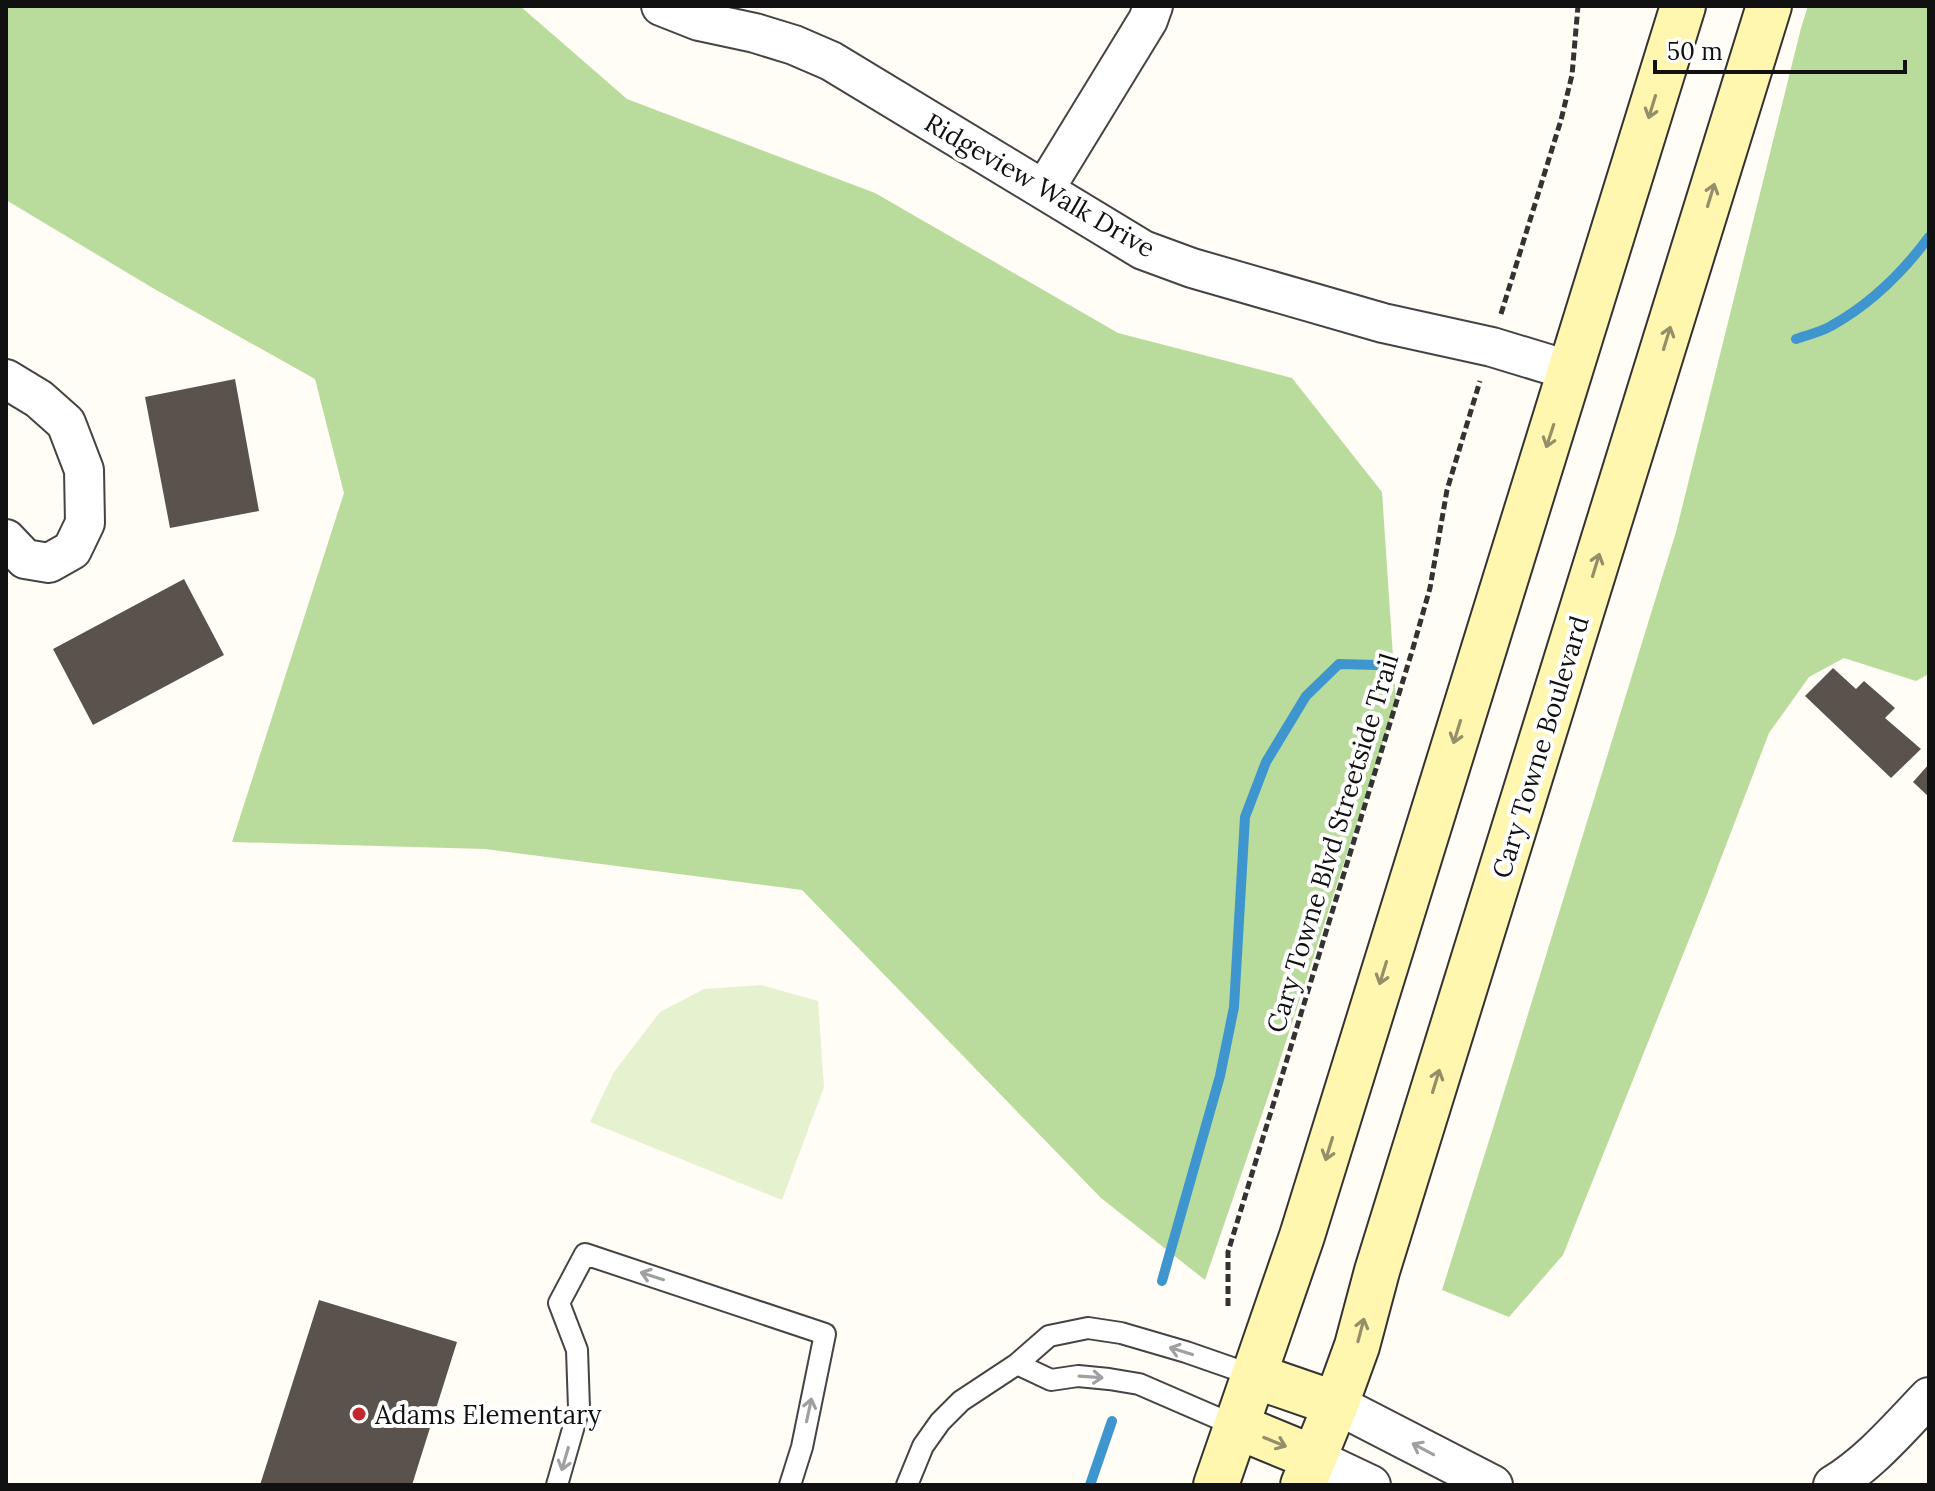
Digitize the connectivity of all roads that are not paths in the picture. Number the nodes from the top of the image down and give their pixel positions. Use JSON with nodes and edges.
{"nodes":[{"id":1,"x":661,"y":6,"type":"edge"},
{"id":2,"x":1153,"y":6,"type":"edge"},
{"id":3,"x":1683,"y":6,"type":"edge"},
{"id":4,"x":1769,"y":6,"type":"edge"},
{"id":5,"x":1044,"y":190,"type":"junction"},
{"id":6,"x":1571,"y":371,"type":"junction"},
{"id":7,"x":6,"y":379,"type":"edge"},
{"id":8,"x":6,"y":539,"type":"edge"},
{"id":9,"x":1017,"y":1364,"type":"junction"},
{"id":10,"x":1255,"y":1376,"type":"junction"},
{"id":11,"x":1929,"y":1397,"type":"edge"},
{"id":12,"x":1336,"y":1404,"type":"junction"},
{"id":13,"x":1236,"y":1426,"type":"junction"},
{"id":14,"x":1308,"y":1471,"type":"edge"},
{"id":15,"x":557,"y":1485,"type":"edge"},
{"id":16,"x":790,"y":1485,"type":"edge"},
{"id":17,"x":907,"y":1485,"type":"edge"},
{"id":18,"x":1216,"y":1485,"type":"edge"},
{"id":19,"x":1371,"y":1485,"type":"edge"},
{"id":20,"x":1493,"y":1485,"type":"edge"},
{"id":21,"x":1833,"y":1485,"type":"edge"}],
"edges":[{"from":1,"to":5,"type":"street","name":"Ridgeview Walk Drive"},
{"from":2,"to":5,"type":"street"},
{"from":3,"to":6,"type":"main road","one_way":true},
{"from":12,"to":4,"type":"main road","name":"Cary Towne Boulevard","one_way":true},
{"from":5,"to":6,"type":"street","name":"Ridgeview Walk Drive"},
{"from":6,"to":10,"type":"main road","one_way":true},
{"from":7,"to":8,"type":"street"},
{"from":10,"to":9,"type":"lane","one_way":true},
{"from":9,"to":13,"type":"lane","one_way":true},
{"from":9,"to":17,"type":"lane"},
{"from":10,"to":12,"type":"main road"},
{"from":10,"to":13,"type":"main road"},
{"from":11,"to":21,"type":"street"},
{"from":12,"to":14,"type":"main road","name":"Cary Towne Boulevard"},
{"from":20,"to":12,"type":"street","one_way":true},
{"from":13,"to":14,"type":"main road","one_way":true},
{"from":13,"to":18,"type":"main road"},
{"from":14,"to":19,"type":"street"},
{"from":16,"to":15,"type":"lane","one_way":true}]}
